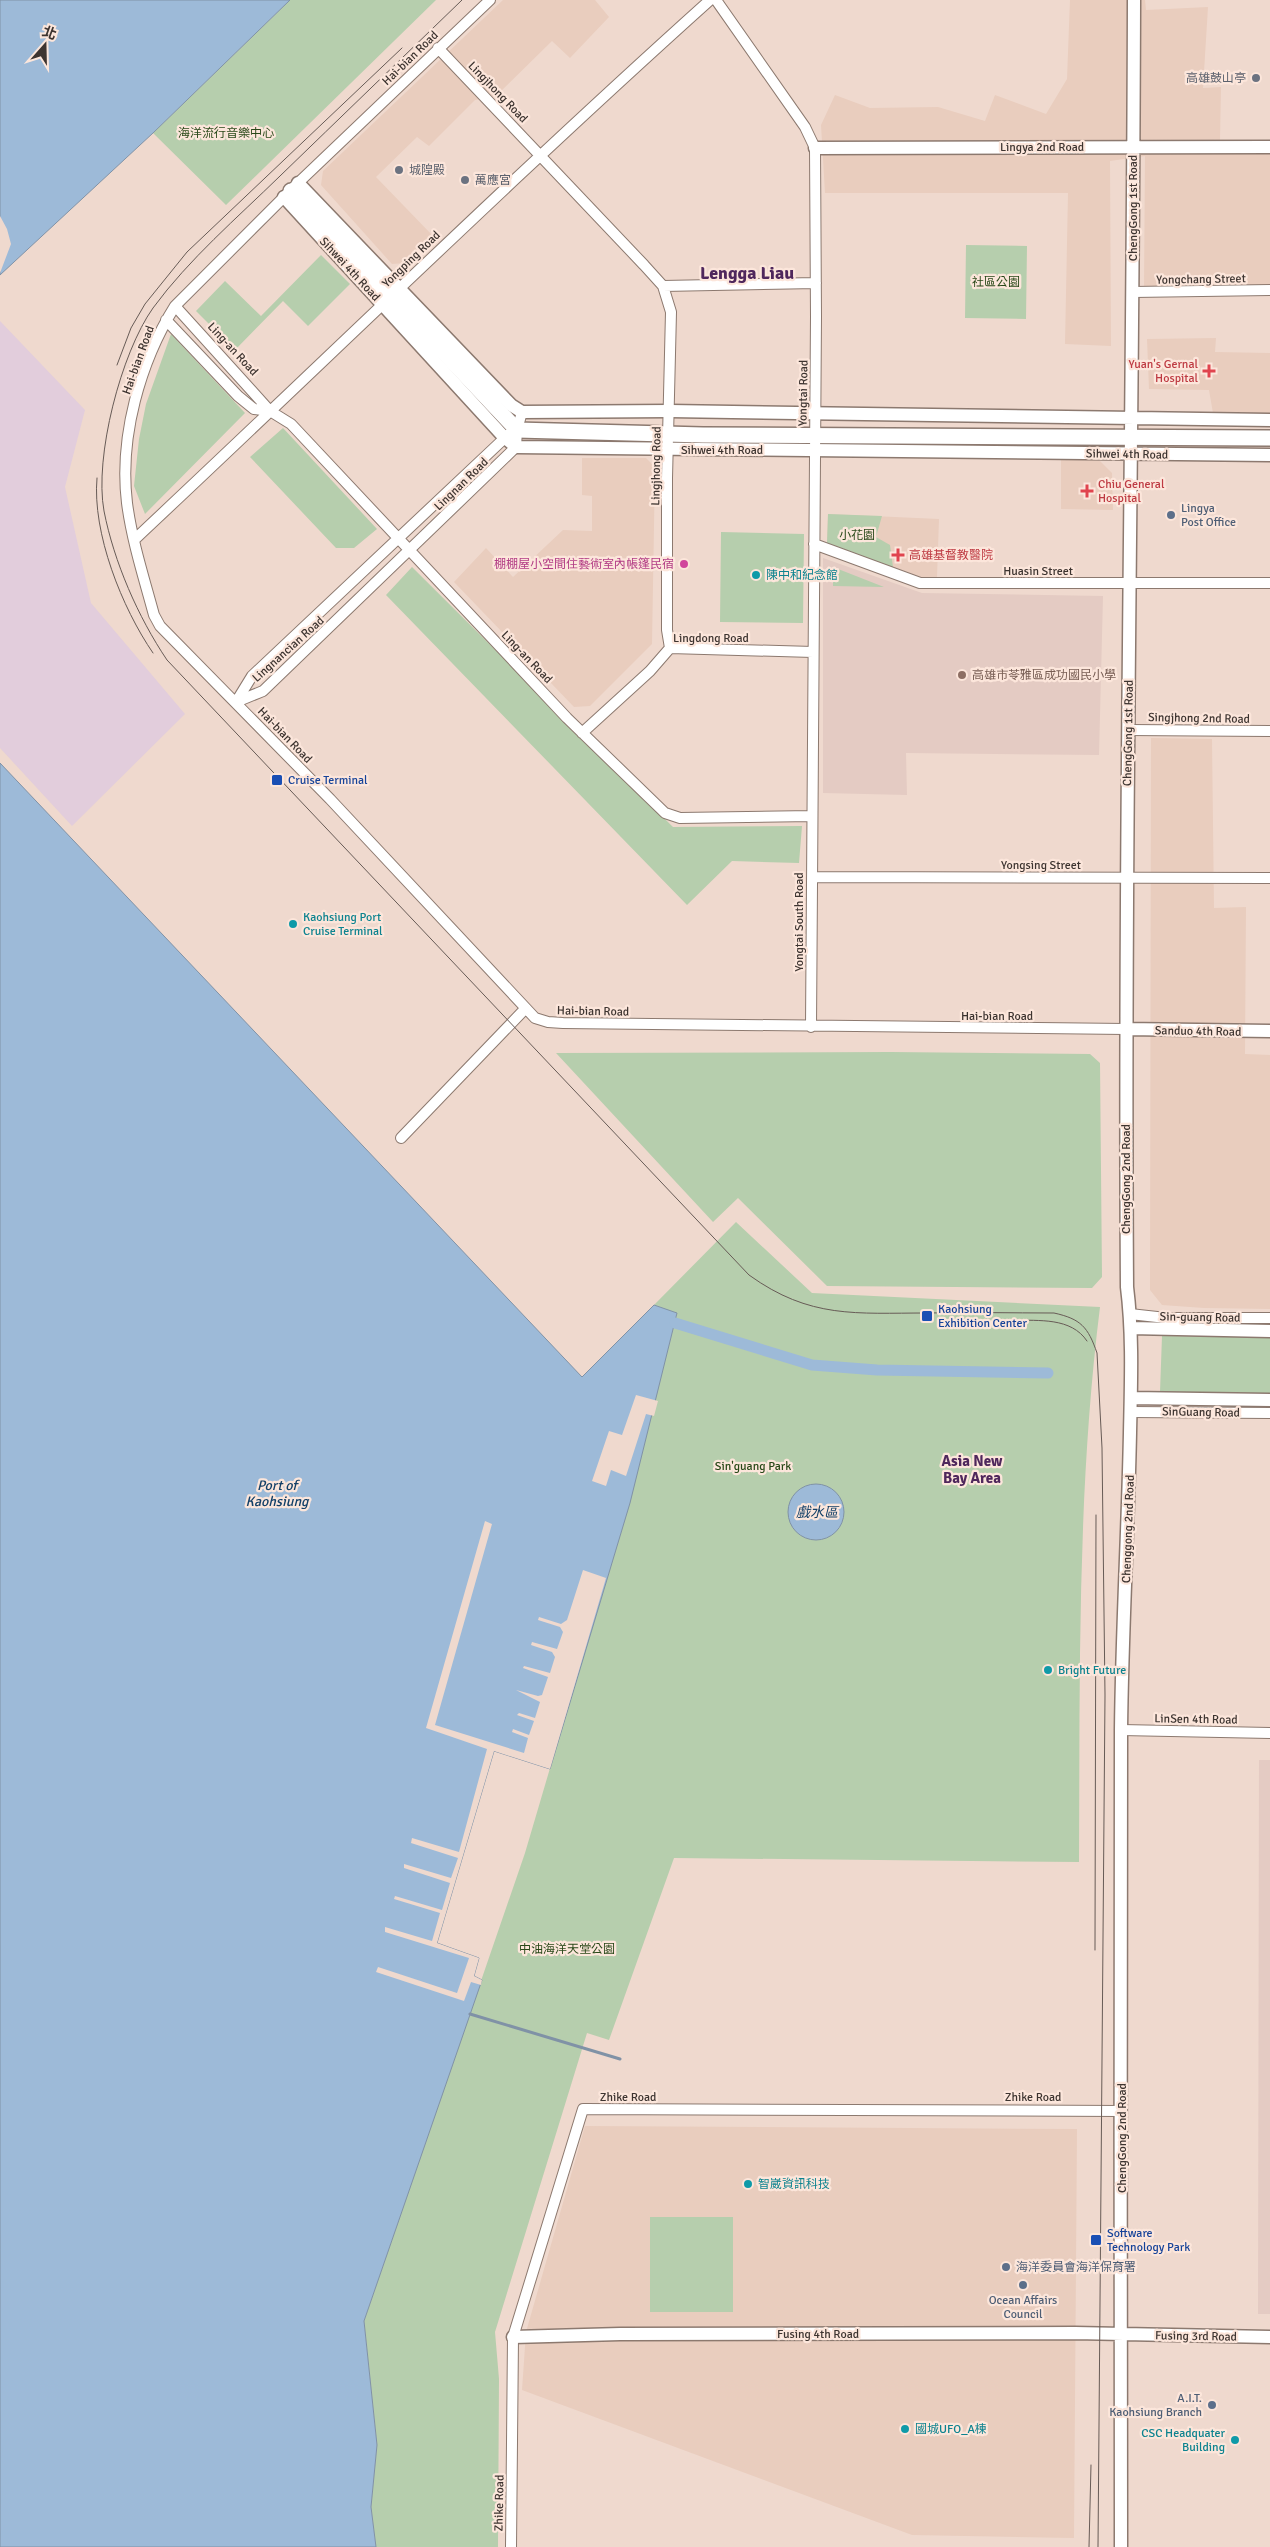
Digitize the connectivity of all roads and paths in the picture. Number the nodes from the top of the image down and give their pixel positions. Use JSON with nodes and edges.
{"nodes":[{"id":1,"x":490,"y":0,"type":"edge"},
{"id":2,"x":710,"y":0,"type":"edge"},
{"id":3,"x":716,"y":0,"type":"edge"},
{"id":4,"x":1134,"y":0,"type":"edge"},
{"id":5,"x":438,"y":48,"type":"junction"},
{"id":6,"x":1133,"y":147,"type":"junction"},
{"id":7,"x":1270,"y":147,"type":"edge"},
{"id":8,"x":815,"y":148,"type":"junction"},
{"id":9,"x":541,"y":154,"type":"junction"},
{"id":10,"x":291,"y":190,"type":"junction"},
{"id":11,"x":816,"y":283,"type":"junction"},
{"id":12,"x":663,"y":286,"type":"junction"},
{"id":13,"x":1270,"y":290,"type":"edge"},
{"id":14,"x":1133,"y":292,"type":"junction"},
{"id":15,"x":391,"y":296,"type":"junction"},
{"id":16,"x":175,"y":306,"type":"junction"},
{"id":17,"x":166,"y":320,"type":"junction"},
{"id":18,"x":270,"y":411,"type":"junction"},
{"id":19,"x":670,"y":411,"type":"junction"},
{"id":20,"x":522,"y":412,"type":"junction"},
{"id":21,"x":816,"y":414,"type":"junction"},
{"id":22,"x":1131,"y":417,"type":"junction"},
{"id":23,"x":1270,"y":420,"type":"edge"},
{"id":24,"x":510,"y":433,"type":"junction"},
{"id":25,"x":668,"y":435,"type":"junction"},
{"id":26,"x":1131,"y":437,"type":"junction"},
{"id":27,"x":1270,"y":438,"type":"edge"},
{"id":28,"x":815,"y":442,"type":"junction"},
{"id":29,"x":516,"y":447,"type":"junction"},
{"id":30,"x":668,"y":450,"type":"junction"},
{"id":31,"x":1131,"y":454,"type":"junction"},
{"id":32,"x":1270,"y":455,"type":"edge"},
{"id":33,"x":399,"y":538,"type":"junction"},
{"id":34,"x":134,"y":540,"type":"junction"},
{"id":35,"x":814,"y":544,"type":"junction"},
{"id":36,"x":411,"y":551,"type":"junction"},
{"id":37,"x":1270,"y":583,"type":"edge"},
{"id":38,"x":1130,"y":584,"type":"junction"},
{"id":39,"x":670,"y":648,"type":"junction"},
{"id":40,"x":813,"y":652,"type":"junction"},
{"id":41,"x":236,"y":702,"type":"junction"},
{"id":42,"x":1128,"y":730,"type":"junction"},
{"id":43,"x":1270,"y":731,"type":"edge"},
{"id":44,"x":582,"y":733,"type":"junction"},
{"id":45,"x":812,"y":816,"type":"junction"},
{"id":46,"x":812,"y":877,"type":"junction"},
{"id":47,"x":1127,"y":878,"type":"junction"},
{"id":48,"x":1270,"y":878,"type":"edge"},
{"id":49,"x":525,"y":1009,"type":"junction"},
{"id":50,"x":811,"y":1027,"type":"junction"},
{"id":51,"x":1126,"y":1029,"type":"junction"},
{"id":52,"x":1270,"y":1032,"type":"edge"},
{"id":53,"x":400,"y":1138,"type":"dead end"},
{"id":54,"x":1130,"y":1314,"type":"junction"},
{"id":55,"x":1270,"y":1318,"type":"edge"},
{"id":56,"x":1131,"y":1328,"type":"junction"},
{"id":57,"x":1270,"y":1330,"type":"edge"},
{"id":58,"x":1131,"y":1398,"type":"junction"},
{"id":59,"x":1270,"y":1400,"type":"edge"},
{"id":60,"x":1131,"y":1412,"type":"junction"},
{"id":61,"x":1270,"y":1413,"type":"edge"},
{"id":62,"x":1121,"y":1730,"type":"junction"},
{"id":63,"x":1270,"y":1733,"type":"edge"},
{"id":64,"x":1122,"y":2111,"type":"junction"},
{"id":65,"x":1123,"y":2335,"type":"junction"},
{"id":66,"x":513,"y":2337,"type":"junction"},
{"id":67,"x":1270,"y":2337,"type":"edge"},
{"id":68,"x":511,"y":2547,"type":"edge"},
{"id":69,"x":1120,"y":2547,"type":"edge"}],
"edges":[{"from":1,"to":5,"type":"street","name":"Hai-bian Road"},
{"from":2,"to":9,"type":"street","name":"Yongping Road"},
{"from":3,"to":8,"type":"street","name":"Yongtai Road"},
{"from":4,"to":6,"type":"street","name":"ChengGong 1st Road"},
{"from":5,"to":9,"type":"street","name":"Lingjhong Road"},
{"from":5,"to":10,"type":"street","name":"Hai-bian Road"},
{"from":6,"to":7,"type":"street","name":"Lingya 2nd Road"},
{"from":6,"to":8,"type":"street","name":"Lingya 2nd Road"},
{"from":6,"to":14,"type":"street","name":"ChengGong 1st Road"},
{"from":8,"to":11,"type":"street","name":"Yongtai Road"},
{"from":9,"to":12,"type":"street","name":"Lingjhong Road"},
{"from":9,"to":15,"type":"street","name":"Yongping Road"},
{"from":10,"to":15,"type":"main road","name":"Sihwei 4th Road"},
{"from":10,"to":16,"type":"street","name":"Hai-bian Road"},
{"from":11,"to":12,"type":"street"},
{"from":11,"to":21,"type":"street","name":"Yongtai Road"},
{"from":12,"to":19,"type":"street","name":"Lingjhong Road"},
{"from":13,"to":14,"type":"street","name":"Yongchang Street"},
{"from":14,"to":22,"type":"street","name":"ChengGong 1st Road"},
{"from":15,"to":18,"type":"street","name":"Yongping Road"},
{"from":15,"to":20,"type":"street","name":"Sihwei 4th Road"},
{"from":15,"to":24,"type":"main road","name":"Sihwei 4th Road"},
{"from":16,"to":17,"type":"street","name":"Hai-bian Road"},
{"from":16,"to":18,"type":"street","name":"Ling-an Road"},
{"from":17,"to":18,"type":"street","name":"Ling-an Road"},
{"from":17,"to":34,"type":"street","name":"Hai-bian Road"},
{"from":18,"to":33,"type":"street","name":"Ling-an Road"},
{"from":18,"to":34,"type":"street","name":"Yongping Road"},
{"from":19,"to":20,"type":"street"},
{"from":19,"to":21,"type":"street"},
{"from":19,"to":25,"type":"street","name":"Lingjhong Road"},
{"from":20,"to":24,"type":"street"},
{"from":21,"to":22,"type":"street"},
{"from":21,"to":28,"type":"street","name":"Yongtai Road"},
{"from":22,"to":23,"type":"street"},
{"from":22,"to":26,"type":"street"},
{"from":24,"to":25,"type":"main road","name":"Sihwei 4th Road"},
{"from":24,"to":29,"type":"street","name":"Sihwei 4th Road"},
{"from":24,"to":33,"type":"street","name":"Lingnan Road"},
{"from":25,"to":28,"type":"main road","name":"Sihwei 4th Road"},
{"from":25,"to":30,"type":"street","name":"Lingjhong Road"},
{"from":26,"to":27,"type":"main road","name":"Sihwei 4th Road"},
{"from":26,"to":28,"type":"main road","name":"Sihwei 4th Road"},
{"from":26,"to":31,"type":"street","name":"ChengGong 1st Road"},
{"from":28,"to":30,"type":"street","name":"Sihwei 4th Road"},
{"from":28,"to":31,"type":"street","name":"Sihwei 4th Road"},
{"from":28,"to":35,"type":"street","name":"Yongtai Road"},
{"from":29,"to":30,"type":"street","name":"Sihwei 4th Road"},
{"from":29,"to":36,"type":"street","name":"Lingnan Road"},
{"from":30,"to":39,"type":"street","name":"Lingjhong Road"},
{"from":31,"to":32,"type":"street","name":"Sihwei 4th Road"},
{"from":31,"to":38,"type":"street","name":"ChengGong 1st Road"},
{"from":33,"to":36,"type":"street","name":"Ling-an Road"},
{"from":33,"to":41,"type":"street","name":"Lingnancian Road"},
{"from":34,"to":41,"type":"street","name":"Hai-bian Road"},
{"from":35,"to":38,"type":"street","name":"Huasin Street"},
{"from":35,"to":40,"type":"street","name":"Yongtai Road"},
{"from":36,"to":41,"type":"street","name":"Lingnancian Road"},
{"from":36,"to":44,"type":"street","name":"Ling-an Road"},
{"from":37,"to":38,"type":"street","name":"Huasin Street"},
{"from":38,"to":42,"type":"street","name":"ChengGong 1st Road"},
{"from":39,"to":40,"type":"street","name":"Lingdong Road"},
{"from":39,"to":44,"type":"street","name":"Lingdong Road"},
{"from":40,"to":45,"type":"street","name":"Yongtai Road"},
{"from":41,"to":49,"type":"street","name":"Hai-bian Road"},
{"from":42,"to":43,"type":"street","name":"Singjhong 2nd Road"},
{"from":42,"to":47,"type":"street","name":"ChengGong 1st Road"},
{"from":44,"to":45,"type":"street","name":"Ling-an Road"},
{"from":45,"to":46,"type":"street","name":"Yongtai South Road"},
{"from":46,"to":47,"type":"street","name":"Yongsing Street"},
{"from":46,"to":50,"type":"street","name":"Yongtai South Road"},
{"from":47,"to":48,"type":"street","name":"Yongsing Street"},
{"from":47,"to":51,"type":"street","name":"ChengGong 1st Road"},
{"from":49,"to":50,"type":"street","name":"Hai-bian Road"},
{"from":49,"to":53,"type":"street"},
{"from":50,"to":51,"type":"street","name":"Hai-bian Road"},
{"from":51,"to":52,"type":"street","name":"Sanduo 4th Road"},
{"from":51,"to":54,"type":"street","name":"ChengGong 2nd Road"},
{"from":54,"to":55,"type":"street","name":"Sin-guang Road"},
{"from":54,"to":56,"type":"street","name":"ChengGong 2nd Road"},
{"from":56,"to":57,"type":"street","name":"Sin-guang Road"},
{"from":56,"to":58,"type":"street","name":"Chenggong 2nd Road"},
{"from":58,"to":59,"type":"street","name":"SinGuang Road"},
{"from":58,"to":60,"type":"street","name":"Chenggong 2nd Road"},
{"from":60,"to":61,"type":"street","name":"SinGuang Road"},
{"from":60,"to":62,"type":"street","name":"Chenggong 2nd Road"},
{"from":62,"to":63,"type":"street","name":"LinSen 4th Road"},
{"from":62,"to":64,"type":"street","name":"ChengGong 2nd Road"},
{"from":64,"to":65,"type":"street","name":"ChengGong 2nd Road"},
{"from":64,"to":66,"type":"street","name":"Zhike Road"},
{"from":65,"to":66,"type":"street","name":"Fusing 4th Road"},
{"from":65,"to":67,"type":"street","name":"Fusing 3rd Road"},
{"from":65,"to":69,"type":"street","name":"ChengGong 2nd Road"},
{"from":66,"to":68,"type":"street","name":"Zhike Road"}]}
